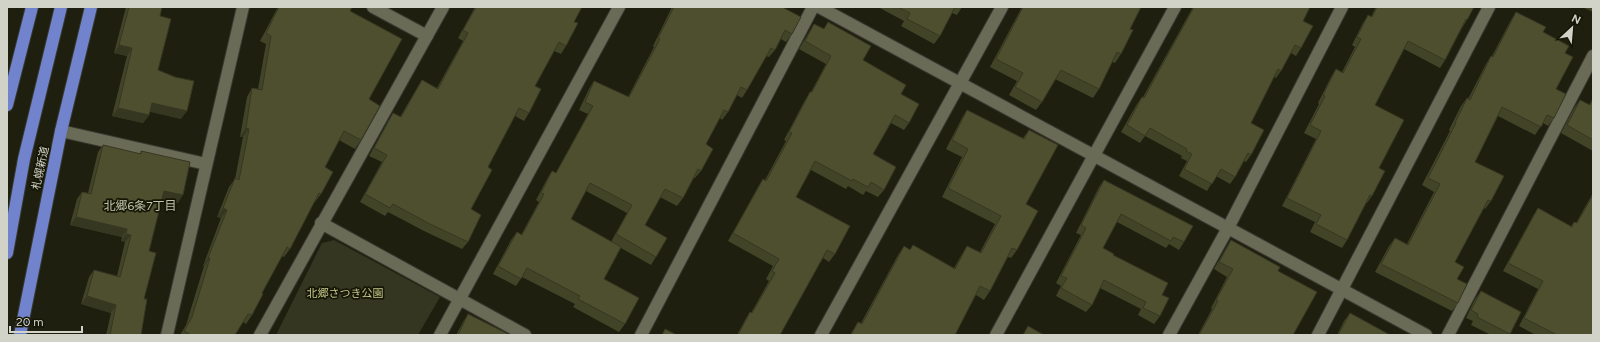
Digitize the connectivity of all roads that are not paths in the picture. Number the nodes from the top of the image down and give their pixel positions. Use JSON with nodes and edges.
{"nodes":[{"id":1,"x":32,"y":7,"type":"edge"},
{"id":2,"x":61,"y":7,"type":"edge"},
{"id":3,"x":91,"y":7,"type":"edge"},
{"id":4,"x":243,"y":7,"type":"edge"},
{"id":5,"x":373,"y":7,"type":"edge"},
{"id":6,"x":443,"y":7,"type":"edge"},
{"id":7,"x":619,"y":7,"type":"edge"},
{"id":8,"x":813,"y":7,"type":"edge"},
{"id":9,"x":819,"y":7,"type":"edge"},
{"id":10,"x":1002,"y":7,"type":"edge"},
{"id":11,"x":1175,"y":7,"type":"edge"},
{"id":12,"x":1342,"y":7,"type":"edge"},
{"id":13,"x":1490,"y":7,"type":"edge"},
{"id":14,"x":427,"y":36,"type":"junction"},
{"id":15,"x":1593,"y":56,"type":"edge"},
{"id":16,"x":960,"y":83,"type":"junction"},
{"id":17,"x":7,"y":105,"type":"edge"},
{"id":18,"x":61,"y":131,"type":"junction"},
{"id":19,"x":1094,"y":155,"type":"junction"},
{"id":20,"x":206,"y":164,"type":"junction"},
{"id":21,"x":321,"y":224,"type":"junction"},
{"id":22,"x":1228,"y":228,"type":"junction"},
{"id":23,"x":7,"y":253,"type":"edge"},
{"id":24,"x":1343,"y":290,"type":"junction"},
{"id":25,"x":460,"y":299,"type":"junction"},
{"id":26,"x":20,"y":335,"type":"edge"},
{"id":27,"x":167,"y":335,"type":"edge"},
{"id":28,"x":260,"y":335,"type":"edge"},
{"id":29,"x":440,"y":335,"type":"edge"},
{"id":30,"x":525,"y":335,"type":"edge"},
{"id":31,"x":641,"y":335,"type":"edge"},
{"id":32,"x":822,"y":335,"type":"edge"},
{"id":33,"x":996,"y":335,"type":"edge"},
{"id":34,"x":1169,"y":335,"type":"edge"},
{"id":35,"x":1318,"y":335,"type":"edge"},
{"id":36,"x":1426,"y":335,"type":"edge"},
{"id":37,"x":1448,"y":335,"type":"edge"}],
"edges":[{"from":1,"to":17,"type":"highway"},
{"from":2,"to":23,"type":"highway"},
{"from":3,"to":18,"type":"highway","name":"札幌新道"},
{"from":4,"to":20,"type":"street"},
{"from":5,"to":14,"type":"street"},
{"from":6,"to":14,"type":"street"},
{"from":7,"to":25,"type":"street"},
{"from":8,"to":31,"type":"street"},
{"from":9,"to":16,"type":"street"},
{"from":10,"to":16,"type":"street"},
{"from":11,"to":19,"type":"street"},
{"from":12,"to":22,"type":"street"},
{"from":13,"to":24,"type":"street"},
{"from":14,"to":21,"type":"street"},
{"from":15,"to":37,"type":"street"},
{"from":16,"to":19,"type":"street"},
{"from":16,"to":32,"type":"street"},
{"from":18,"to":20,"type":"street"},
{"from":18,"to":26,"type":"highway","name":"札幌新道"},
{"from":19,"to":22,"type":"street"},
{"from":19,"to":33,"type":"street"},
{"from":20,"to":27,"type":"street"},
{"from":21,"to":25,"type":"street"},
{"from":21,"to":28,"type":"street"},
{"from":22,"to":24,"type":"street"},
{"from":22,"to":34,"type":"street"},
{"from":24,"to":35,"type":"street"},
{"from":24,"to":36,"type":"street"},
{"from":25,"to":29,"type":"street"},
{"from":25,"to":30,"type":"street"}]}
